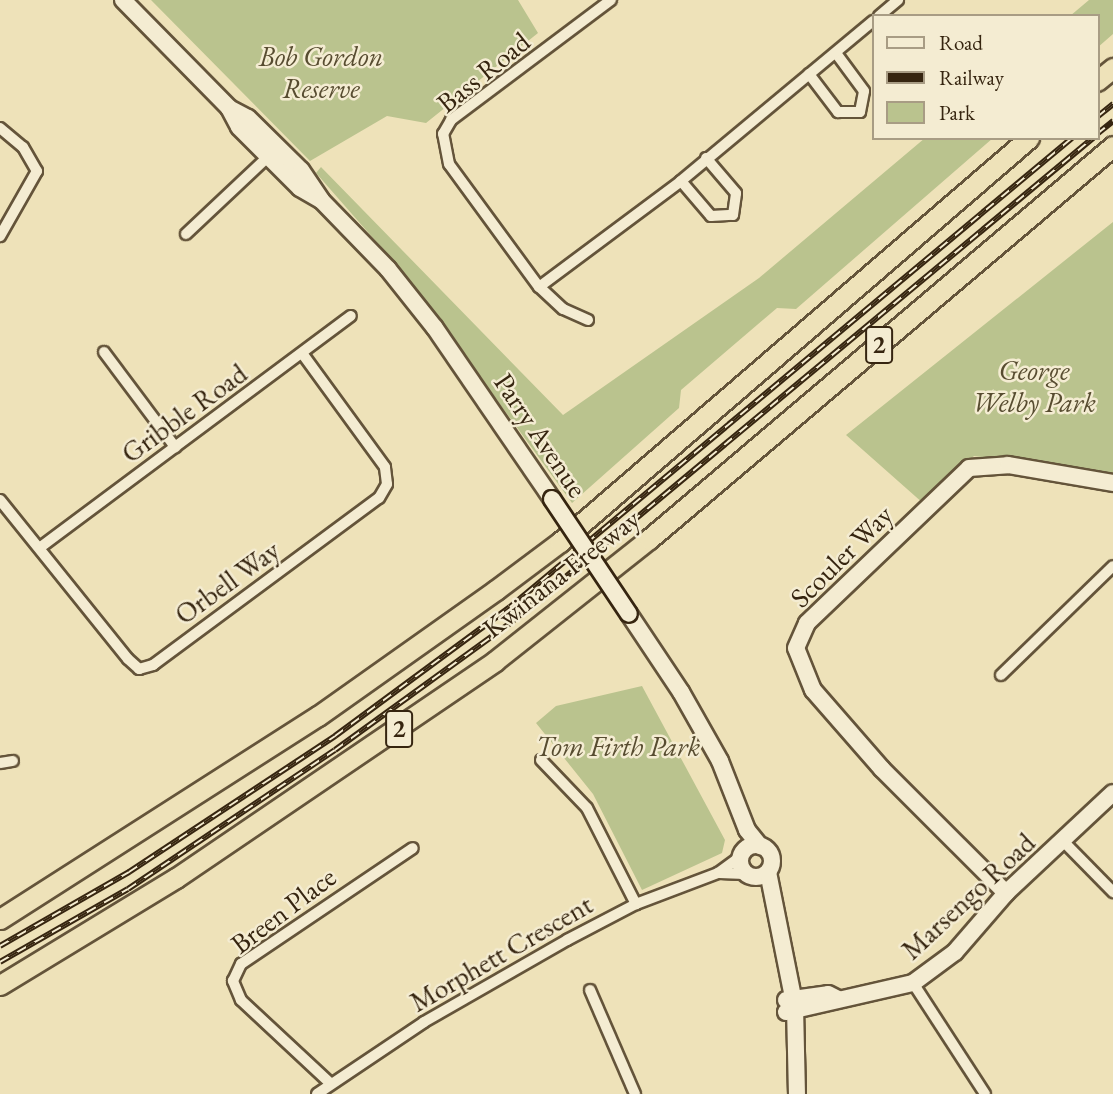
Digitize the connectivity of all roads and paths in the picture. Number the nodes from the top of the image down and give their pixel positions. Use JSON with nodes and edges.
{"nodes":[{"id":1,"x":123,"y":0,"type":"edge"},
{"id":2,"x":611,"y":0,"type":"edge"},
{"id":3,"x":898,"y":0,"type":"edge"},
{"id":4,"x":881,"y":14,"type":"edge"},
{"id":5,"x":872,"y":22,"type":"edge"},
{"id":6,"x":836,"y":52,"type":"junction"},
{"id":7,"x":1113,"y":68,"type":"edge"},
{"id":8,"x":809,"y":74,"type":"junction"},
{"id":9,"x":1099,"y":79,"type":"edge"},
{"id":10,"x":0,"y":128,"type":"edge"},
{"id":11,"x":1027,"y":140,"type":"edge"},
{"id":12,"x":1113,"y":146,"type":"edge"},
{"id":13,"x":274,"y":152,"type":"junction"},
{"id":14,"x":706,"y":158,"type":"junction"},
{"id":15,"x":681,"y":181,"type":"junction"},
{"id":16,"x":186,"y":234,"type":"dead end"},
{"id":17,"x":0,"y":236,"type":"edge"},
{"id":18,"x":539,"y":287,"type":"junction"},
{"id":19,"x":351,"y":316,"type":"dead end"},
{"id":20,"x":588,"y":320,"type":"dead end"},
{"id":21,"x":104,"y":352,"type":"dead end"},
{"id":22,"x":304,"y":356,"type":"junction"},
{"id":23,"x":175,"y":447,"type":"junction"},
{"id":24,"x":1113,"y":483,"type":"edge"},
{"id":25,"x":0,"y":500,"type":"edge"},
{"id":26,"x":42,"y":546,"type":"junction"},
{"id":27,"x":1113,"y":566,"type":"edge"},
{"id":28,"x":1000,"y":675,"type":"dead end"},
{"id":29,"x":541,"y":760,"type":"dead end"},
{"id":30,"x":13,"y":761,"type":"dead end"},
{"id":31,"x":0,"y":763,"type":"edge"},
{"id":32,"x":1113,"y":793,"type":"edge"},
{"id":33,"x":747,"y":830,"type":"junction"},
{"id":34,"x":1065,"y":843,"type":"junction"},
{"id":35,"x":760,"y":846,"type":"junction"},
{"id":36,"x":413,"y":848,"type":"dead end"},
{"id":37,"x":742,"y":854,"type":"junction"},
{"id":38,"x":719,"y":873,"type":"junction"},
{"id":39,"x":755,"y":874,"type":"junction"},
{"id":40,"x":1113,"y":892,"type":"edge"},
{"id":41,"x":1006,"y":893,"type":"junction"},
{"id":42,"x":636,"y":904,"type":"junction"},
{"id":43,"x":0,"y":919,"type":"edge"},
{"id":44,"x":913,"y":983,"type":"junction"},
{"id":45,"x":0,"y":985,"type":"edge"},
{"id":46,"x":590,"y":990,"type":"dead end"},
{"id":47,"x":790,"y":1006,"type":"junction"},
{"id":48,"x":330,"y":1083,"type":"junction"},
{"id":49,"x":317,"y":1094,"type":"edge"},
{"id":50,"x":635,"y":1094,"type":"edge"},
{"id":51,"x":797,"y":1094,"type":"edge"},
{"id":52,"x":985,"y":1094,"type":"edge"}],
"edges":[{"from":1,"to":13,"type":"main road","name":"Parry Avenue"},
{"from":2,"to":18,"type":"street","name":"Bass Road"},
{"from":3,"to":4,"type":"street"},
{"from":5,"to":6,"type":"street"},
{"from":6,"to":8,"type":"street"},
{"from":6,"to":8,"type":"street"},
{"from":7,"to":9,"type":"highway"},
{"from":8,"to":14,"type":"street"},
{"from":10,"to":17,"type":"street"},
{"from":11,"to":43,"type":"highway","name":"Kwinana Freeway","number":"2"},
{"from":12,"to":45,"type":"highway","name":"Kwinana Freeway","number":"2"},
{"from":13,"to":16,"type":"street"},
{"from":13,"to":33,"type":"main road","name":"Parry Avenue","bridge":true},
{"from":14,"to":15,"type":"street"},
{"from":14,"to":15,"type":"street"},
{"from":15,"to":18,"type":"street"},
{"from":18,"to":20,"type":"street","name":"Bass Road"},
{"from":19,"to":22,"type":"street","name":"Gribble Road"},
{"from":21,"to":23,"type":"street"},
{"from":22,"to":23,"type":"street","name":"Gribble Road"},
{"from":22,"to":26,"type":"street","name":"Orbell Way"},
{"from":23,"to":26,"type":"street","name":"Gribble Road"},
{"from":24,"to":41,"type":"main road","name":"Scouler Way"},
{"from":25,"to":26,"type":"street","name":"Orbell Way"},
{"from":27,"to":28,"type":"street"},
{"from":29,"to":42,"type":"street"},
{"from":30,"to":31,"type":"street"},
{"from":32,"to":34,"type":"main road","name":"Marsengo Road"},
{"from":33,"to":35,"type":"main road","name":"Parry Avenue"},
{"from":33,"to":37,"type":"main road","name":"Parry Avenue"},
{"from":34,"to":40,"type":"street"},
{"from":34,"to":41,"type":"main road","name":"Marsengo Road"},
{"from":35,"to":37,"type":"main road"},
{"from":35,"to":39,"type":"main road","name":"Parry Avenue"},
{"from":36,"to":48,"type":"street","name":"Breen Place"},
{"from":37,"to":38,"type":"street","name":"Morphett Crescent"},
{"from":37,"to":39,"type":"main road","name":"Parry Avenue"},
{"from":38,"to":39,"type":"street","name":"Morphett Crescent"},
{"from":38,"to":42,"type":"street","name":"Morphett Crescent"},
{"from":39,"to":47,"type":"main road","name":"Parry Avenue"},
{"from":41,"to":44,"type":"main road","name":"Marsengo Road"},
{"from":42,"to":48,"type":"street","name":"Morphett Crescent"},
{"from":44,"to":47,"type":"main road","name":"Marsengo Road"},
{"from":44,"to":52,"type":"street"},
{"from":46,"to":50,"type":"street"},
{"from":47,"to":51,"type":"main road","name":"Parry Avenue"},
{"from":48,"to":49,"type":"street","name":"Morphett Crescent"}]}
